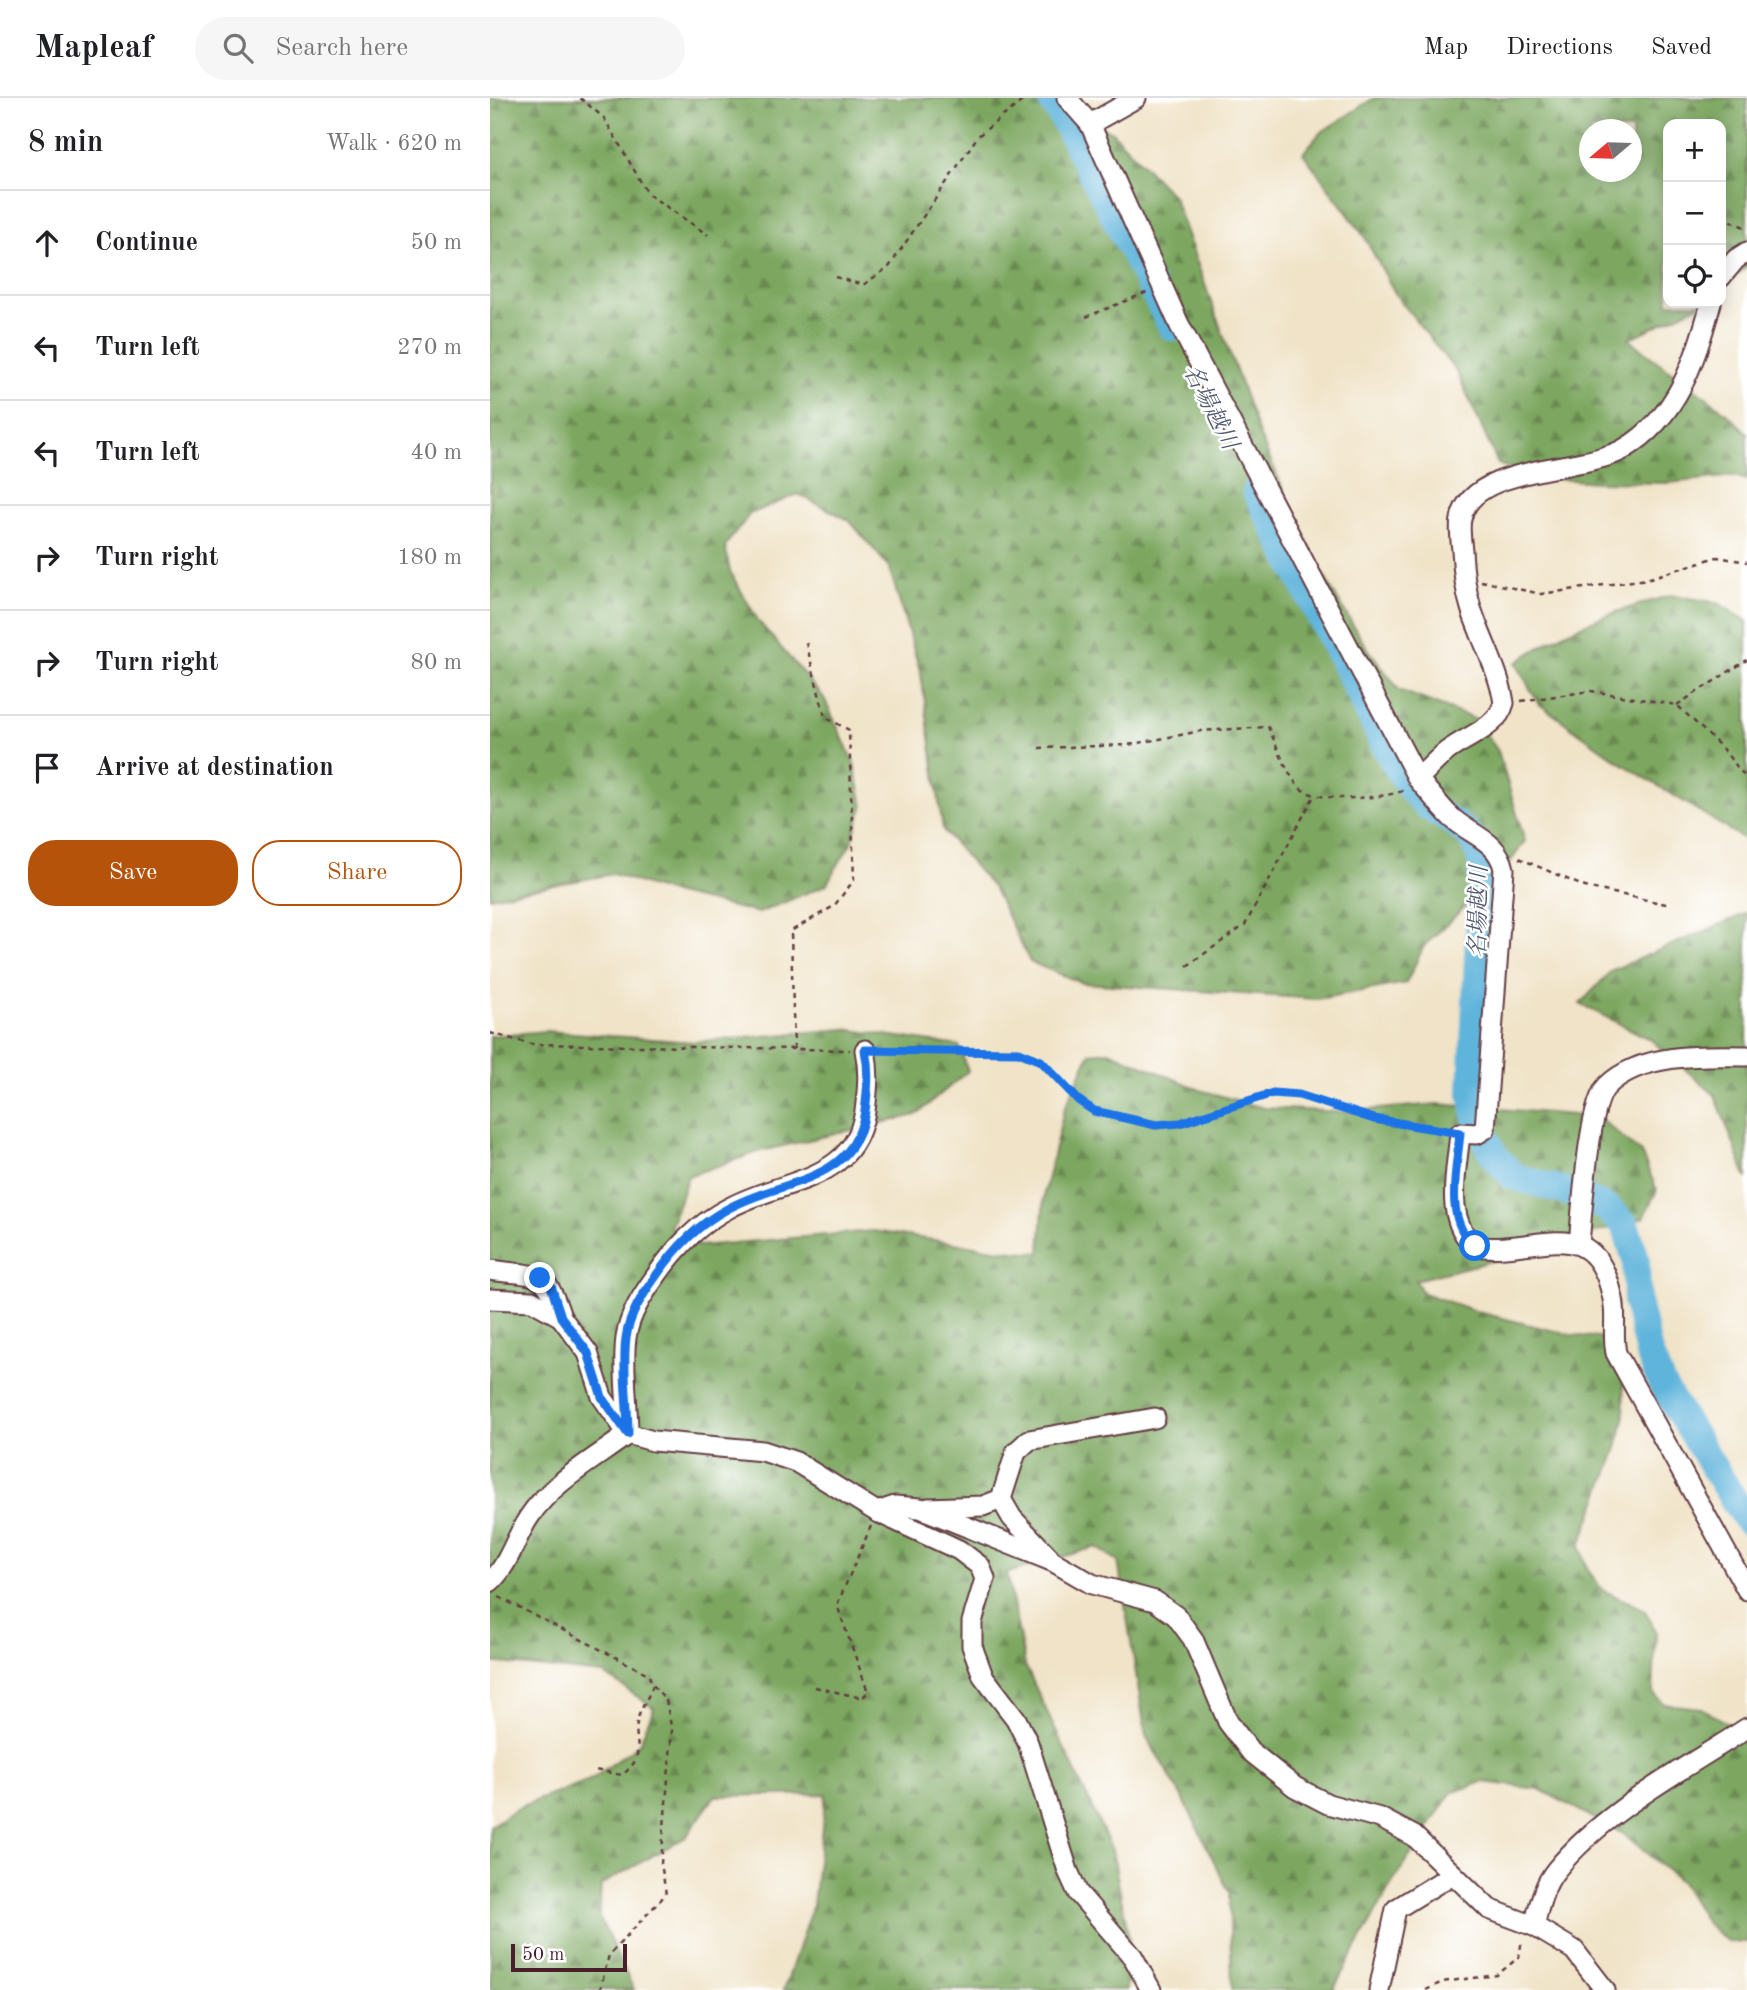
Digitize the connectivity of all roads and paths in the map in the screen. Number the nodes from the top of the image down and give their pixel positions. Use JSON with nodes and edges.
{"nodes":[{"id":1,"x":580,"y":98,"type":"edge"},
{"id":2,"x":1026,"y":98,"type":"edge"},
{"id":3,"x":1067,"y":98,"type":"edge"},
{"id":4,"x":1136,"y":98,"type":"edge"},
{"id":5,"x":1090,"y":124,"type":"junction"},
{"id":6,"x":1726,"y":218,"type":"edge"},
{"id":7,"x":1747,"y":228,"type":"edge"},
{"id":8,"x":708,"y":236,"type":"dead end"},
{"id":9,"x":1747,"y":252,"type":"edge"},
{"id":10,"x":1726,"y":271,"type":"edge"},
{"id":11,"x":835,"y":277,"type":"dead end"},
{"id":12,"x":1144,"y":293,"type":"dead end"},
{"id":13,"x":1710,"y":308,"type":"edge"},
{"id":14,"x":1086,"y":317,"type":"dead end"},
{"id":15,"x":1747,"y":562,"type":"edge"},
{"id":16,"x":1464,"y":578,"type":"junction"},
{"id":17,"x":805,"y":639,"type":"dead end"},
{"id":18,"x":1747,"y":660,"type":"edge"},
{"id":19,"x":1504,"y":703,"type":"junction"},
{"id":20,"x":1677,"y":705,"type":"junction"},
{"id":21,"x":1039,"y":748,"type":"dead end"},
{"id":22,"x":1747,"y":779,"type":"edge"},
{"id":23,"x":1411,"y":785,"type":"junction"},
{"id":24,"x":1314,"y":796,"type":"junction"},
{"id":25,"x":1502,"y":858,"type":"junction"},
{"id":26,"x":1671,"y":905,"type":"dead end"},
{"id":27,"x":1187,"y":966,"type":"dead end"},
{"id":28,"x":490,"y":1033,"type":"edge"},
{"id":29,"x":794,"y":1049,"type":"junction"},
{"id":30,"x":865,"y":1050,"type":"junction"},
{"id":31,"x":1747,"y":1056,"type":"edge"},
{"id":32,"x":1467,"y":1134,"type":"junction"},
{"id":33,"x":1579,"y":1244,"type":"junction"},
{"id":34,"x":490,"y":1270,"type":"edge"},
{"id":35,"x":490,"y":1299,"type":"edge"},
{"id":36,"x":561,"y":1317,"type":"junction"},
{"id":37,"x":1155,"y":1418,"type":"dead end"},
{"id":38,"x":628,"y":1434,"type":"junction"},
{"id":39,"x":1002,"y":1499,"type":"junction"},
{"id":40,"x":920,"y":1508,"type":"junction"},
{"id":41,"x":877,"y":1512,"type":"junction"},
{"id":42,"x":1054,"y":1562,"type":"junction"},
{"id":43,"x":493,"y":1589,"type":"edge"},
{"id":44,"x":1747,"y":1590,"type":"edge"},
{"id":45,"x":653,"y":1685,"type":"junction"},
{"id":46,"x":815,"y":1687,"type":"dead end"},
{"id":47,"x":1747,"y":1728,"type":"edge"},
{"id":48,"x":595,"y":1770,"type":"dead end"},
{"id":49,"x":1453,"y":1874,"type":"junction"},
{"id":50,"x":1534,"y":1926,"type":"junction"},
{"id":51,"x":600,"y":1990,"type":"edge"},
{"id":52,"x":1151,"y":1990,"type":"edge"},
{"id":53,"x":1379,"y":1990,"type":"edge"},
{"id":54,"x":1426,"y":1990,"type":"edge"},
{"id":55,"x":1605,"y":1990,"type":"edge"}],
"edges":[{"from":1,"to":8,"type":"path"},
{"from":2,"to":11,"type":"path"},
{"from":3,"to":5,"type":"street"},
{"from":4,"to":5,"type":"street"},
{"from":5,"to":23,"type":"street"},
{"from":6,"to":7,"type":"path"},
{"from":9,"to":10,"type":"street"},
{"from":12,"to":14,"type":"path"},
{"from":13,"to":16,"type":"street"},
{"from":15,"to":16,"type":"path"},
{"from":16,"to":19,"type":"street"},
{"from":17,"to":29,"type":"path"},
{"from":18,"to":20,"type":"path"},
{"from":19,"to":20,"type":"path"},
{"from":19,"to":23,"type":"street"},
{"from":20,"to":22,"type":"path"},
{"from":21,"to":24,"type":"path"},
{"from":23,"to":24,"type":"path"},
{"from":23,"to":25,"type":"street"},
{"from":24,"to":27,"type":"path"},
{"from":25,"to":26,"type":"path"},
{"from":25,"to":32,"type":"street"},
{"from":28,"to":29,"type":"path"},
{"from":29,"to":30,"type":"path"},
{"from":30,"to":32,"type":"path"},
{"from":30,"to":38,"type":"street"},
{"from":31,"to":33,"type":"street"},
{"from":32,"to":33,"type":"street"},
{"from":33,"to":44,"type":"street"},
{"from":34,"to":36,"type":"street"},
{"from":35,"to":36,"type":"street"},
{"from":36,"to":38,"type":"street"},
{"from":37,"to":39,"type":"street"},
{"from":38,"to":41,"type":"street"},
{"from":38,"to":43,"type":"street"},
{"from":39,"to":40,"type":"street"},
{"from":39,"to":42,"type":"street"},
{"from":40,"to":41,"type":"street"},
{"from":40,"to":42,"type":"street"},
{"from":41,"to":46,"type":"path"},
{"from":41,"to":52,"type":"street"},
{"from":42,"to":49,"type":"street"},
{"from":43,"to":45,"type":"path"},
{"from":45,"to":48,"type":"path"},
{"from":45,"to":51,"type":"path"},
{"from":47,"to":50,"type":"street"},
{"from":49,"to":50,"type":"street"},
{"from":49,"to":53,"type":"street"},
{"from":50,"to":54,"type":"path"},
{"from":50,"to":55,"type":"street"}]}
